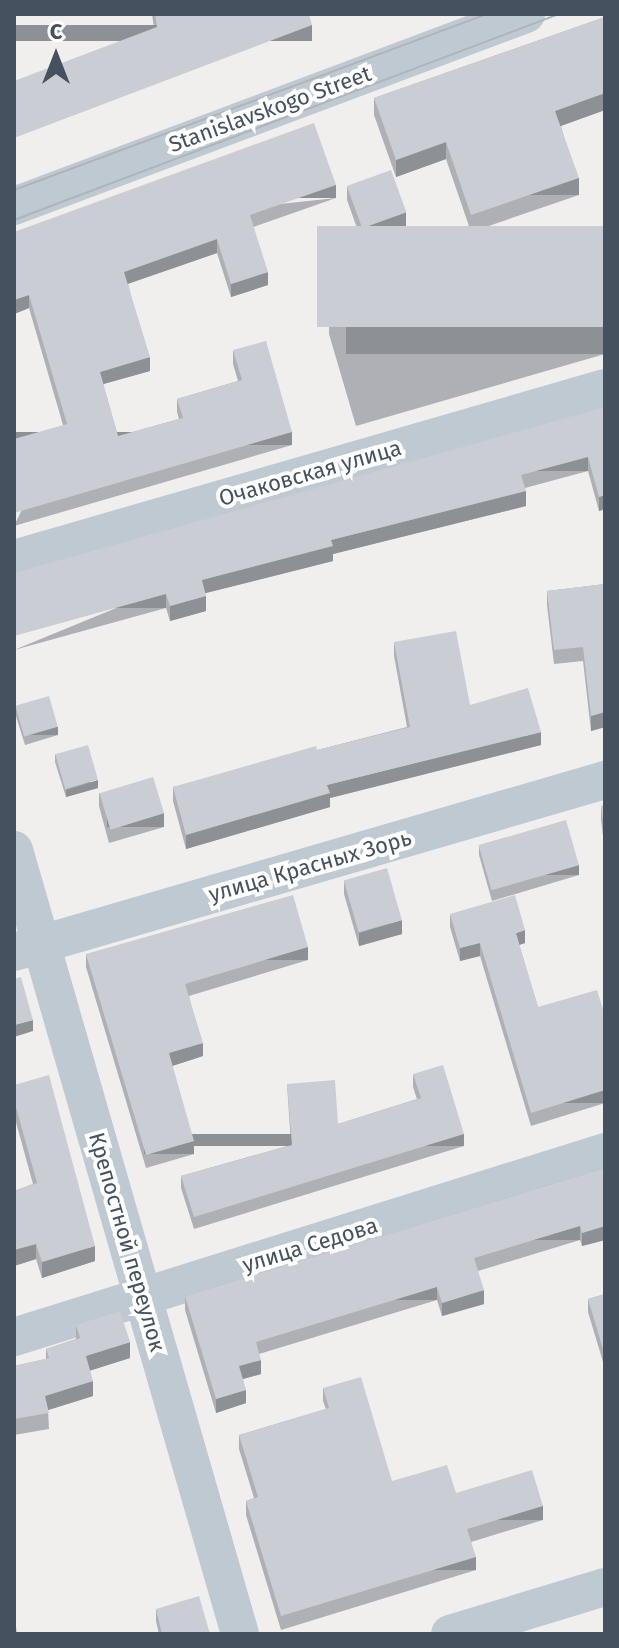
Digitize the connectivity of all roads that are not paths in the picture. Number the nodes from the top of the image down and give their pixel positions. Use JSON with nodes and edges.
{"nodes":[{"id":1,"x":526,"y":14,"type":"edge"},
{"id":2,"x":14,"y":206,"type":"edge"},
{"id":3,"x":605,"y":388,"type":"edge"},
{"id":4,"x":14,"y":559,"type":"edge"},
{"id":5,"x":605,"y":780,"type":"edge"},
{"id":6,"x":14,"y":850,"type":"edge"},
{"id":7,"x":27,"y":948,"type":"edge"},
{"id":8,"x":605,"y":1152,"type":"edge"},
{"id":9,"x":143,"y":1298,"type":"junction"},
{"id":10,"x":14,"y":1337,"type":"edge"},
{"id":11,"x":605,"y":1587,"type":"edge"},
{"id":12,"x":240,"y":1634,"type":"edge"},
{"id":13,"x":450,"y":1634,"type":"edge"}],
"edges":[{"from":1,"to":2,"type":"street","name":"Stanislavskogo Street"},
{"from":3,"to":4,"type":"street","name":"Очаковская улица"},
{"from":5,"to":7,"type":"street","name":"улица Красных Зорь"},
{"from":6,"to":7,"type":"street","name":"Крепостной переулок"},
{"from":7,"to":9,"type":"street","name":"Крепостной переулок"},
{"from":8,"to":9,"type":"street","name":"улица Седова"},
{"from":9,"to":10,"type":"street","name":"улица Седова"},
{"from":9,"to":12,"type":"street","name":"Крепостной переулок"},
{"from":11,"to":13,"type":"street"}]}
